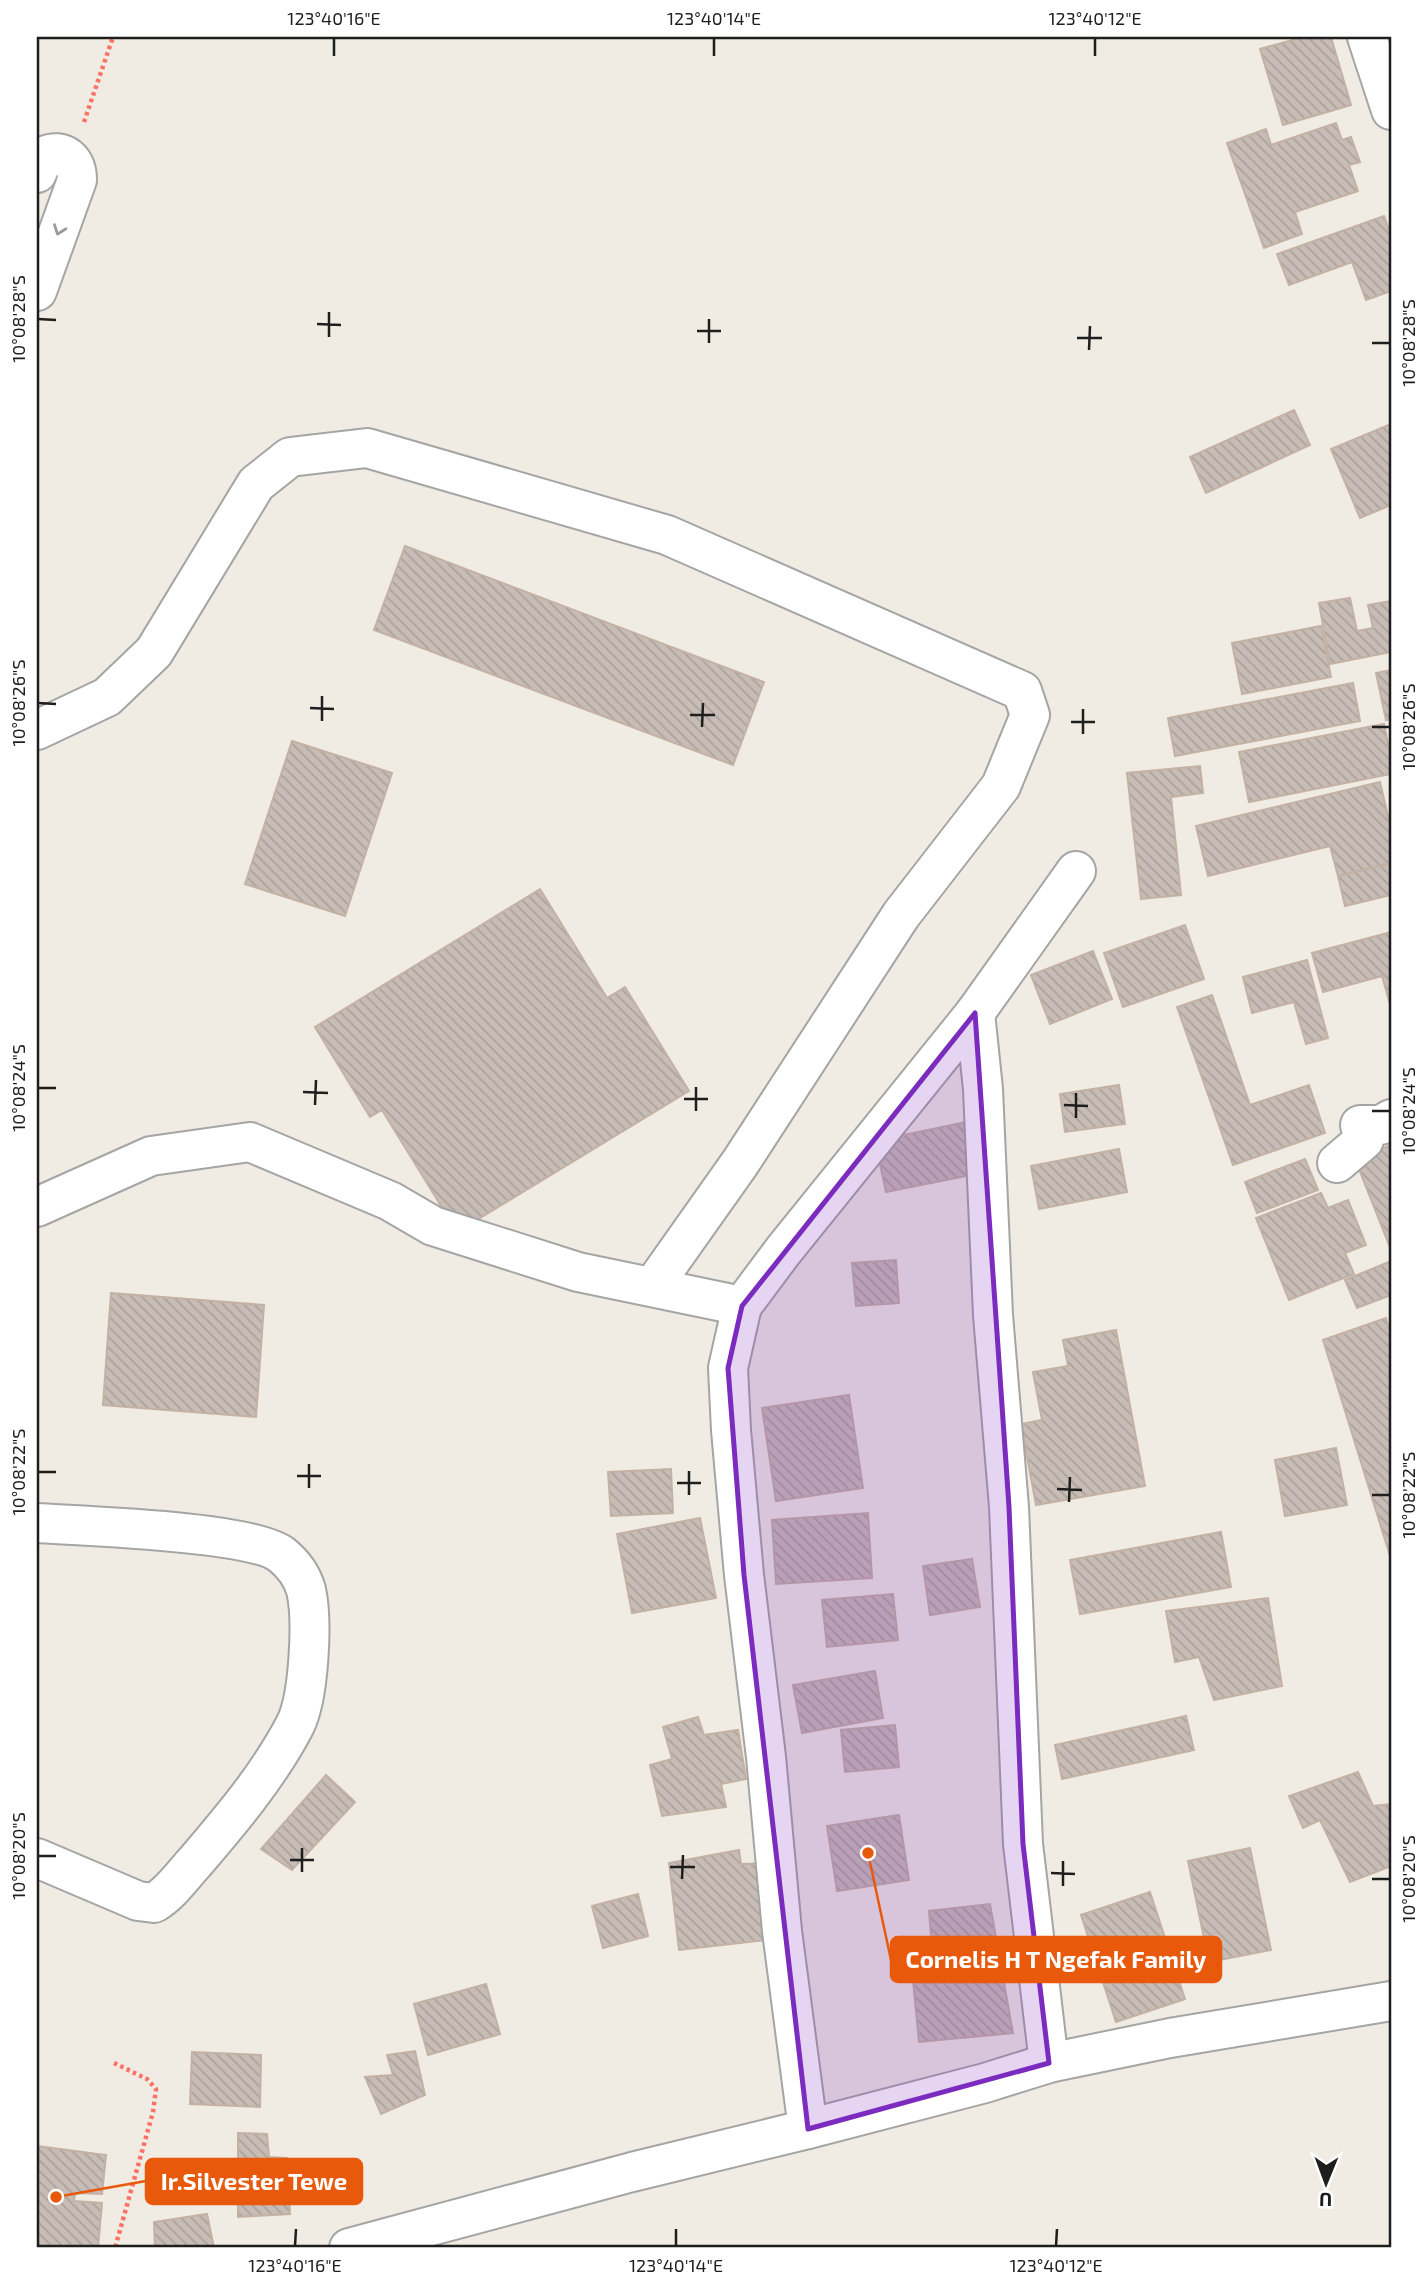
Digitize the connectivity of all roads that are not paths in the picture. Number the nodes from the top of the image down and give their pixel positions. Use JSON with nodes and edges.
{"nodes":[{"id":1,"x":1367,"y":37,"type":"edge"},
{"id":2,"x":1391,"y":110,"type":"edge"},
{"id":3,"x":54,"y":166,"type":"edge"},
{"id":4,"x":37,"y":291,"type":"edge"},
{"id":5,"x":37,"y":730,"type":"edge"},
{"id":6,"x":1076,"y":871,"type":"dead end"},
{"id":7,"x":975,"y":1013,"type":"junction"},
{"id":8,"x":1391,"y":1119,"type":"edge"},
{"id":9,"x":1337,"y":1163,"type":"dead end"},
{"id":10,"x":37,"y":1207,"type":"edge"},
{"id":11,"x":653,"y":1286,"type":"junction"},
{"id":12,"x":742,"y":1306,"type":"junction"},
{"id":13,"x":37,"y":1523,"type":"edge"},
{"id":14,"x":37,"y":1858,"type":"edge"},
{"id":15,"x":1391,"y":2001,"type":"edge"},
{"id":16,"x":1049,"y":2063,"type":"junction"},
{"id":17,"x":808,"y":2129,"type":"junction"},
{"id":18,"x":349,"y":2248,"type":"edge"}],
"edges":[{"from":1,"to":2,"type":"street"},
{"from":3,"to":4,"type":"street","one_way":true},
{"from":5,"to":11,"type":"street"},
{"from":6,"to":7,"type":"street"},
{"from":7,"to":12,"type":"street"},
{"from":7,"to":16,"type":"street"},
{"from":8,"to":9,"type":"street"},
{"from":10,"to":11,"type":"street"},
{"from":11,"to":12,"type":"street"},
{"from":12,"to":17,"type":"street"},
{"from":13,"to":14,"type":"street"},
{"from":15,"to":16,"type":"street"},
{"from":16,"to":17,"type":"street"},
{"from":17,"to":18,"type":"street"}]}
